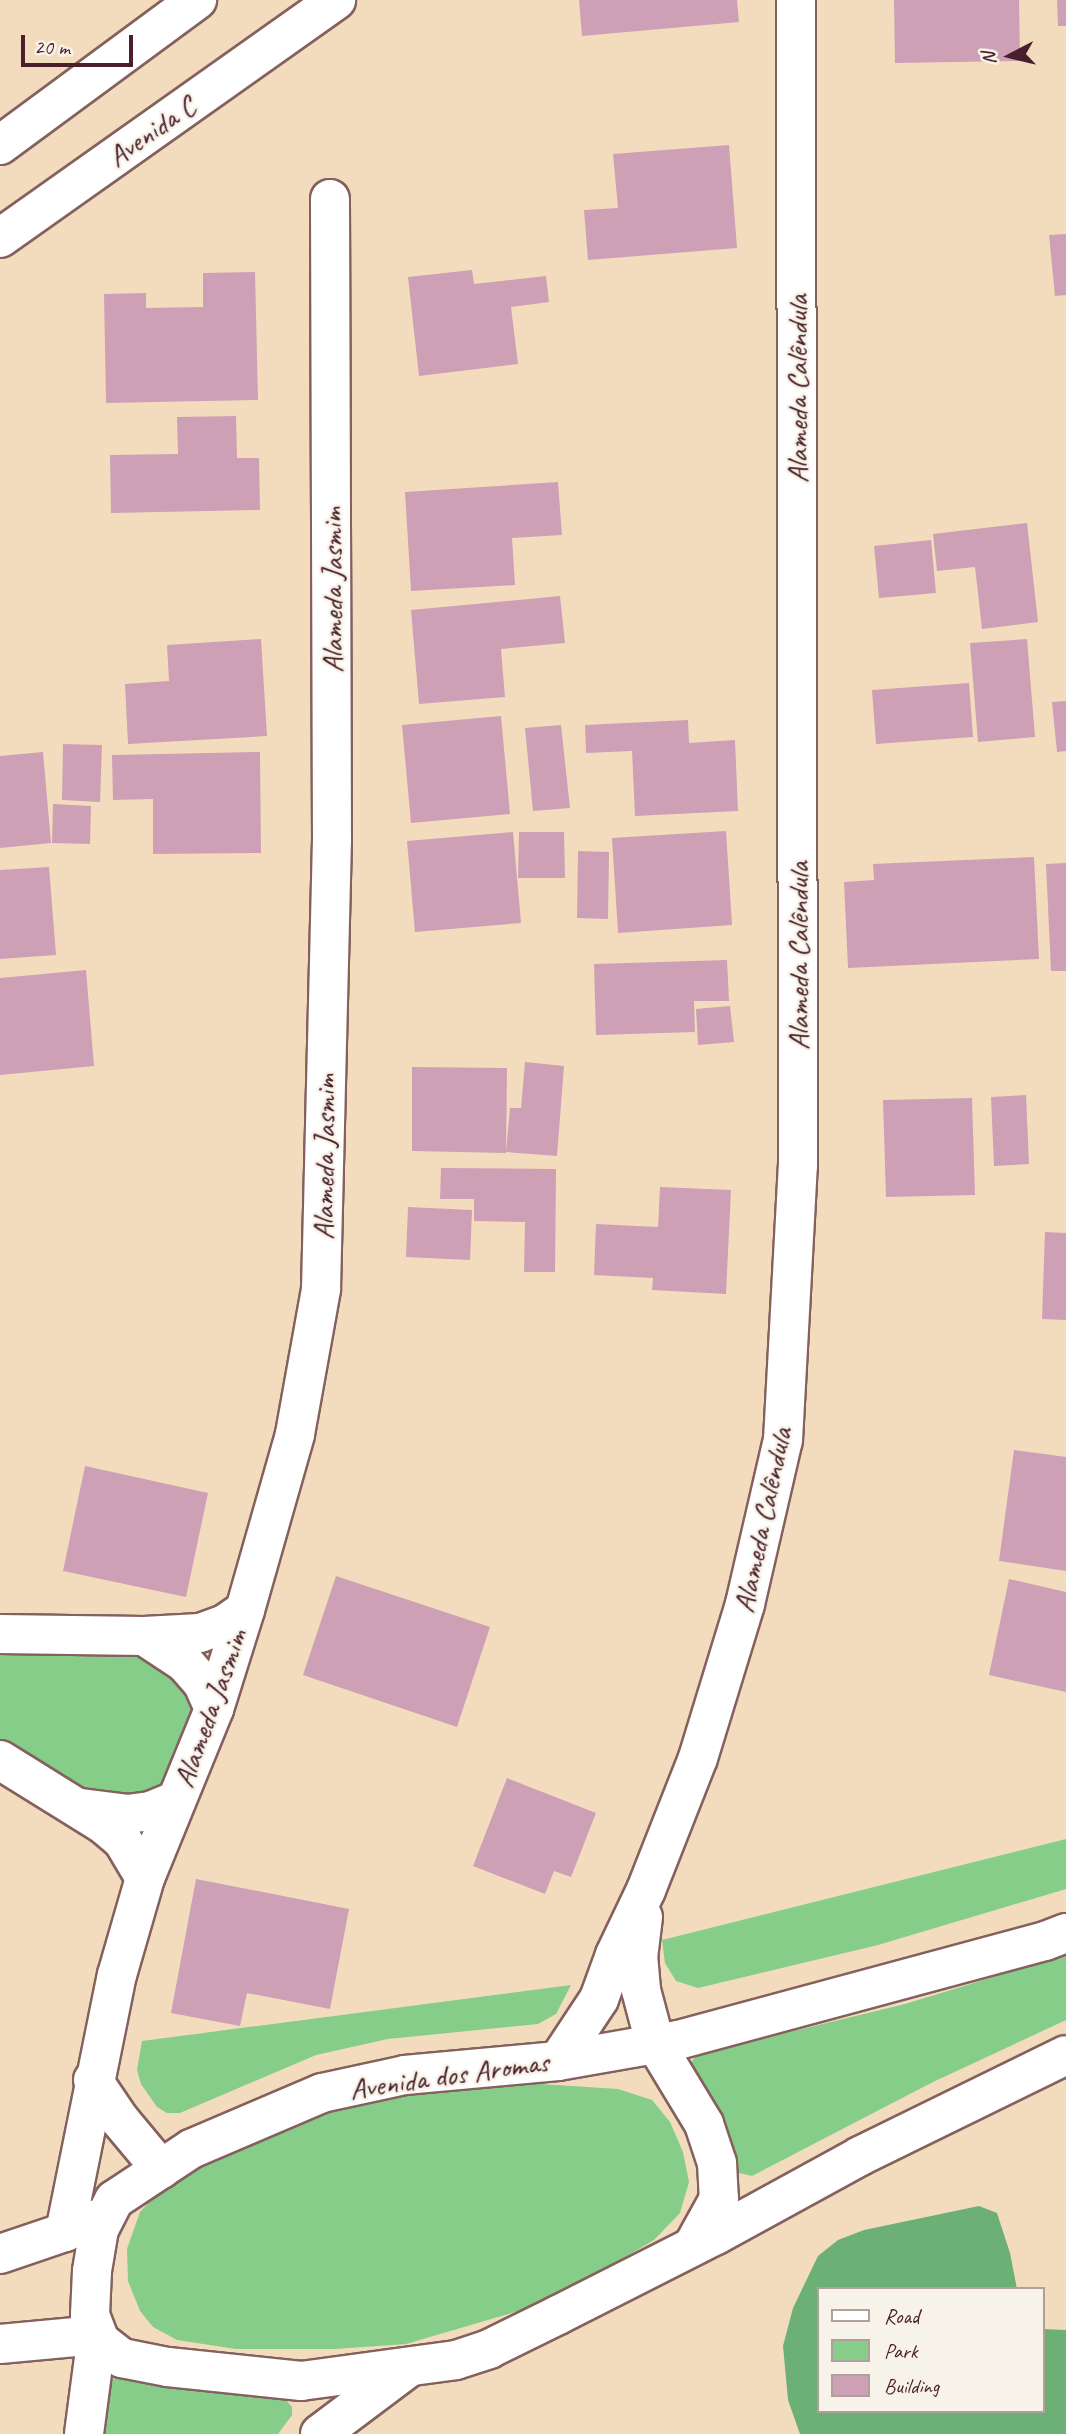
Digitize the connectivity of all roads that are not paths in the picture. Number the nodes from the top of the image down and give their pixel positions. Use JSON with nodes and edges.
{"nodes":[{"id":1,"x":197,"y":0,"type":"edge"},
{"id":2,"x":336,"y":0,"type":"edge"},
{"id":3,"x":796,"y":0,"type":"edge"},
{"id":4,"x":0,"y":145,"type":"edge"},
{"id":5,"x":330,"y":199,"type":"dead end"},
{"id":6,"x":0,"y":238,"type":"edge"},
{"id":7,"x":245,"y":1610,"type":"junction"},
{"id":8,"x":0,"y":1634,"type":"edge"},
{"id":9,"x":144,"y":1636,"type":"junction"},
{"id":10,"x":214,"y":1709,"type":"junction"},
{"id":11,"x":0,"y":1760,"type":"edge"},
{"id":12,"x":175,"y":1801,"type":"junction"},
{"id":13,"x":79,"y":1808,"type":"junction"},
{"id":14,"x":145,"y":1878,"type":"junction"},
{"id":15,"x":646,"y":1890,"type":"junction"},
{"id":16,"x":1066,"y":1933,"type":"edge"},
{"id":17,"x":654,"y":2043,"type":"junction"},
{"id":18,"x":1066,"y":2055,"type":"edge"},
{"id":19,"x":558,"y":2061,"type":"junction"},
{"id":20,"x":93,"y":2080,"type":"junction"},
{"id":21,"x":161,"y":2169,"type":"junction"},
{"id":22,"x":109,"y":2210,"type":"junction"},
{"id":23,"x":65,"y":2232,"type":"junction"},
{"id":24,"x":693,"y":2246,"type":"junction"},
{"id":25,"x":0,"y":2254,"type":"edge"},
{"id":26,"x":97,"y":2335,"type":"junction"},
{"id":27,"x":0,"y":2344,"type":"edge"},
{"id":28,"x":411,"y":2366,"type":"junction"},
{"id":29,"x":84,"y":2434,"type":"edge"},
{"id":30,"x":320,"y":2434,"type":"edge"}],
"edges":[{"from":1,"to":4,"type":"street"},
{"from":2,"to":6,"type":"street","name":"Avenida C"},
{"from":3,"to":15,"type":"street","name":"Alameda Calêndula"},
{"from":5,"to":7,"type":"street","name":"Alameda Jasmim"},
{"from":7,"to":9,"type":"street"},
{"from":7,"to":10,"type":"street","name":"Alameda Jasmim"},
{"from":8,"to":9,"type":"street"},
{"from":9,"to":10,"type":"street"},
{"from":10,"to":12,"type":"street","name":"Alameda Jasmim"},
{"from":11,"to":13,"type":"street"},
{"from":12,"to":13,"type":"street"},
{"from":12,"to":14,"type":"street","name":"Alameda Jasmim"},
{"from":13,"to":14,"type":"street"},
{"from":14,"to":20,"type":"street","name":"Alameda Jasmim"},
{"from":15,"to":17,"type":"street","name":"Alameda Calêndula"},
{"from":15,"to":19,"type":"street","name":"Alameda Calêndula"},
{"from":16,"to":17,"type":"street","name":"Avenida dos Aromas"},
{"from":17,"to":19,"type":"street","name":"Avenida dos Aromas"},
{"from":17,"to":24,"type":"street","name":"Alameda Calêndula"},
{"from":18,"to":24,"type":"street"},
{"from":19,"to":21,"type":"street","name":"Avenida dos Aromas"},
{"from":20,"to":21,"type":"street"},
{"from":20,"to":23,"type":"street","name":"Alameda Jasmim"},
{"from":21,"to":22,"type":"street","name":"Avenida dos Aromas"},
{"from":22,"to":23,"type":"street"},
{"from":22,"to":26,"type":"street","name":"Avenida dos Aromas"},
{"from":23,"to":25,"type":"street"},
{"from":24,"to":28,"type":"street"},
{"from":26,"to":27,"type":"street"},
{"from":26,"to":28,"type":"street"},
{"from":26,"to":29,"type":"street","name":"Avenida dos Aromas"},
{"from":28,"to":30,"type":"street"}]}
